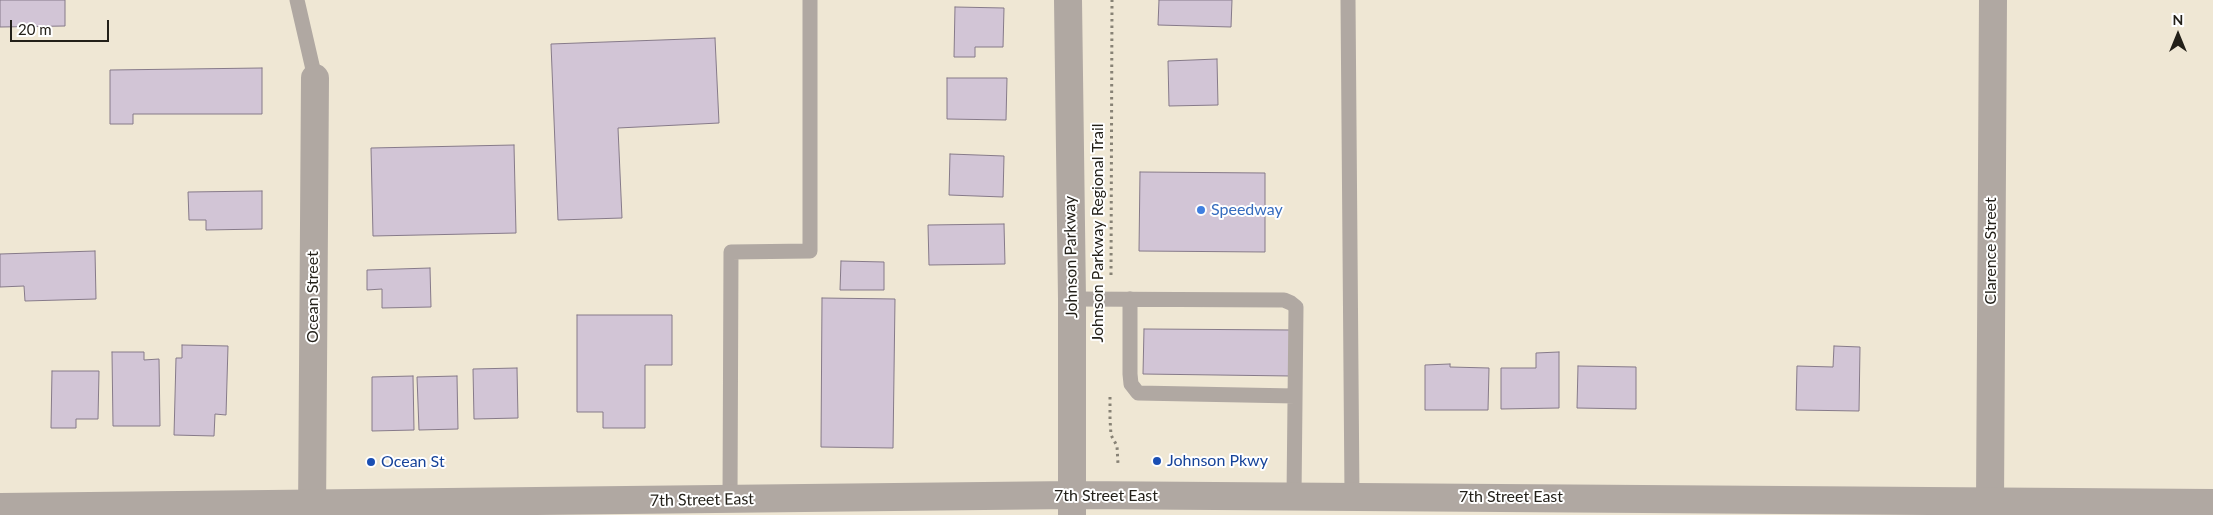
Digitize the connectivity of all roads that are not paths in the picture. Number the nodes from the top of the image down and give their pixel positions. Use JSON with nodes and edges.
{"nodes":[{"id":1,"x":297,"y":0,"type":"edge"},
{"id":2,"x":810,"y":0,"type":"edge"},
{"id":3,"x":1068,"y":0,"type":"edge"},
{"id":4,"x":1348,"y":0,"type":"edge"},
{"id":5,"x":1993,"y":0,"type":"edge"},
{"id":6,"x":315,"y":78,"type":"joint"},
{"id":7,"x":1072,"y":299,"type":"junction"},
{"id":8,"x":1130,"y":299,"type":"junction"},
{"id":9,"x":1295,"y":396,"type":"junction"},
{"id":10,"x":1294,"y":496,"type":"junction"},
{"id":11,"x":1352,"y":496,"type":"junction"},
{"id":12,"x":730,"y":499,"type":"junction"},
{"id":13,"x":1990,"y":503,"type":"junction"},
{"id":14,"x":2213,"y":503,"type":"edge"},
{"id":15,"x":1072,"y":505,"type":"edge"},
{"id":16,"x":892,"y":506,"type":"edge"},
{"id":17,"x":1599,"y":506,"type":"edge"},
{"id":18,"x":0,"y":507,"type":"edge"},
{"id":19,"x":596,"y":508,"type":"edge"},
{"id":20,"x":655,"y":508,"type":"edge"},
{"id":21,"x":312,"y":509,"type":"edge"},
{"id":22,"x":528,"y":509,"type":"edge"}],
"edges":[{"from":1,"to":6,"type":"lane"},
{"from":2,"to":12,"type":"lane"},
{"from":3,"to":7,"type":"street","name":"Johnson Parkway"},
{"from":4,"to":11,"type":"lane"},
{"from":5,"to":13,"type":"street","name":"Clarence Street"},
{"from":6,"to":21,"type":"street","name":"Ocean Street"},
{"from":7,"to":8,"type":"lane"},
{"from":7,"to":15,"type":"street","name":"Johnson Parkway"},
{"from":8,"to":9,"type":"lane"},
{"from":8,"to":9,"type":"lane"},
{"from":9,"to":10,"type":"lane"},
{"from":10,"to":11,"type":"street","name":"7th Street East"},
{"from":10,"to":15,"type":"street","name":"7th Street East"},
{"from":11,"to":17,"type":"street","name":"7th Street East"},
{"from":12,"to":16,"type":"street","name":"7th Street East"},
{"from":12,"to":20,"type":"street","name":"7th Street East"},
{"from":13,"to":14,"type":"street","name":"7th Street East"},
{"from":13,"to":17,"type":"street","name":"7th Street East"},
{"from":15,"to":16,"type":"street","name":"7th Street East"},
{"from":18,"to":21,"type":"street","name":"7th Street East"},
{"from":19,"to":20,"type":"street","name":"7th Street East"},
{"from":19,"to":22,"type":"street","name":"7th Street East"},
{"from":21,"to":22,"type":"street","name":"7th Street East"}]}
